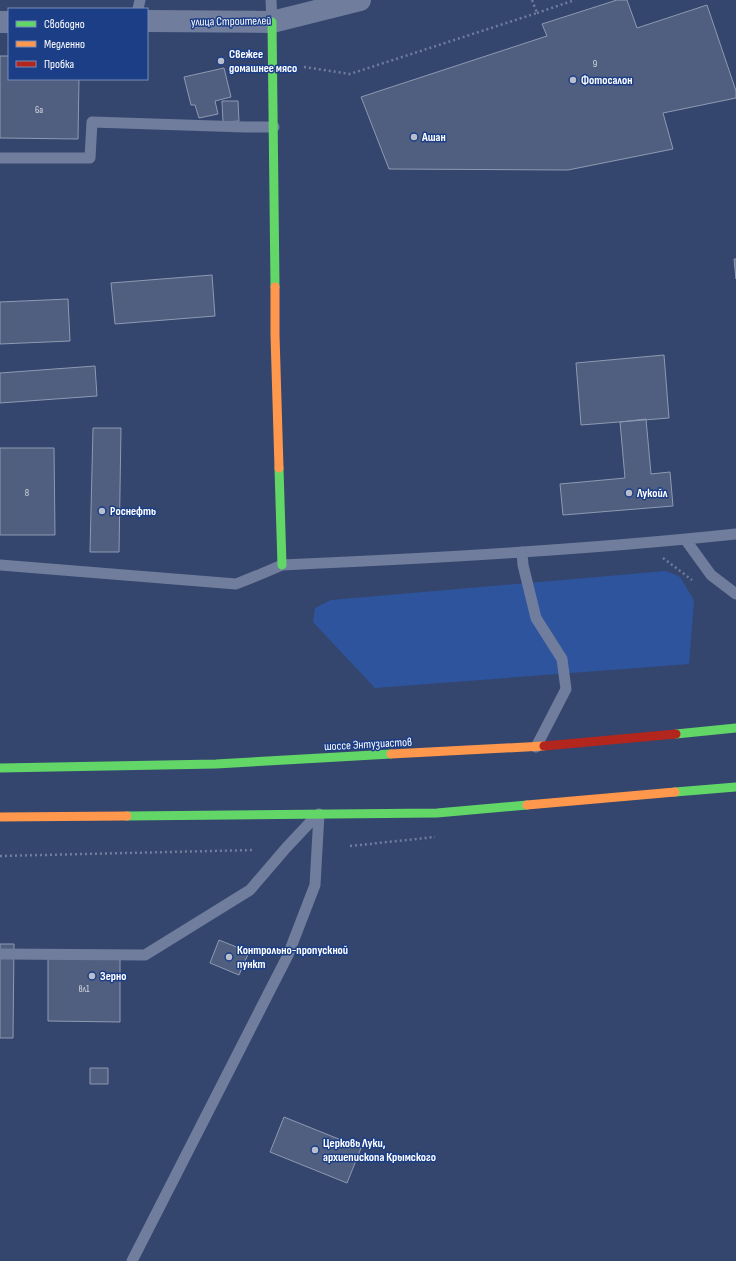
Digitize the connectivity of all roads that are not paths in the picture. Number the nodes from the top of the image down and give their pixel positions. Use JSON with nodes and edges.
{"nodes":[{"id":1,"x":271,"y":0,"type":"edge"},
{"id":2,"x":360,"y":0,"type":"edge"},
{"id":3,"x":148,"y":21,"type":"edge"},
{"id":4,"x":272,"y":22,"type":"junction"},
{"id":5,"x":274,"y":127,"type":"junction"},
{"id":6,"x":0,"y":158,"type":"edge"},
{"id":7,"x":736,"y":534,"type":"edge"},
{"id":8,"x":685,"y":539,"type":"junction"},
{"id":9,"x":522,"y":552,"type":"junction"},
{"id":10,"x":0,"y":564,"type":"edge"},
{"id":11,"x":282,"y":565,"type":"junction"},
{"id":12,"x":736,"y":594,"type":"edge"},
{"id":13,"x":736,"y":728,"type":"edge"},
{"id":14,"x":536,"y":747,"type":"junction"},
{"id":15,"x":0,"y":768,"type":"edge"},
{"id":16,"x":736,"y":787,"type":"edge"},
{"id":17,"x":319,"y":814,"type":"junction"},
{"id":18,"x":0,"y":817,"type":"edge"},
{"id":19,"x":0,"y":954,"type":"edge"},
{"id":20,"x":132,"y":1261,"type":"edge"}],
"edges":[{"from":1,"to":4,"type":"lane"},
{"from":2,"to":4,"type":"street","name":"улица Строителей"},
{"from":3,"to":4,"type":"street","name":"улица Строителей"},
{"from":4,"to":5,"type":"main road"},
{"from":5,"to":6,"type":"lane"},
{"from":5,"to":11,"type":"main road"},
{"from":7,"to":8,"type":"lane"},
{"from":8,"to":9,"type":"lane"},
{"from":8,"to":12,"type":"lane"},
{"from":9,"to":11,"type":"lane"},
{"from":9,"to":14,"type":"lane"},
{"from":10,"to":11,"type":"lane"},
{"from":13,"to":14,"type":"main road","name":"шоссе Энтузиастов"},
{"from":14,"to":15,"type":"main road","name":"шоссе Энтузиастов"},
{"from":16,"to":17,"type":"main road"},
{"from":17,"to":18,"type":"main road"},
{"from":17,"to":19,"type":"lane"},
{"from":17,"to":20,"type":"lane"}]}
